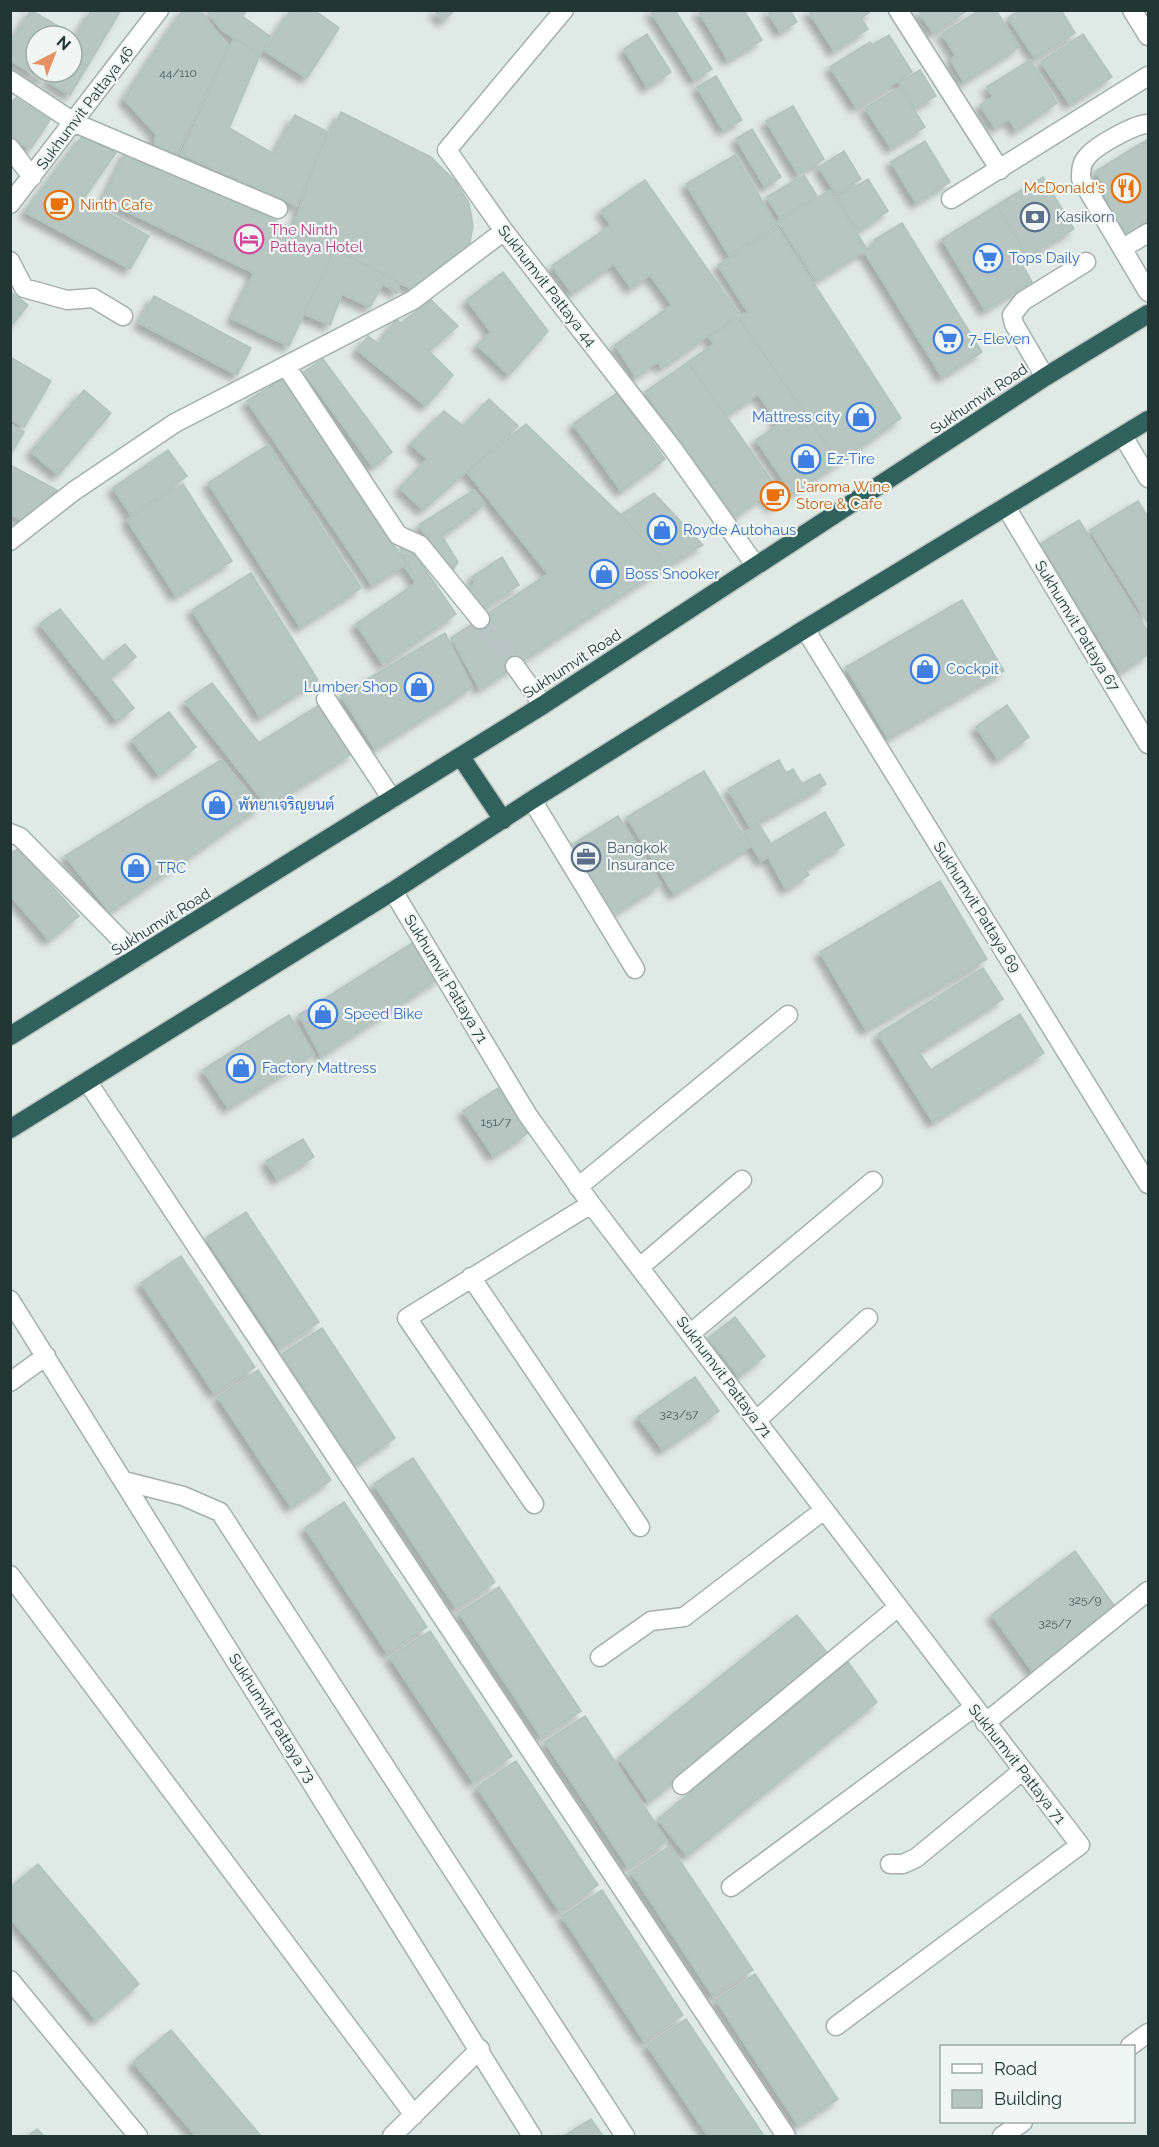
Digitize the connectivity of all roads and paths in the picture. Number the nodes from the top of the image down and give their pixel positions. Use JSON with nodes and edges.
{"nodes":[{"id":1,"x":898,"y":10,"type":"edge"},
{"id":2,"x":1132,"y":10,"type":"edge"},
{"id":3,"x":158,"y":11,"type":"edge"},
{"id":4,"x":554,"y":14,"type":"edge"},
{"id":5,"x":1149,"y":36,"type":"edge"},
{"id":6,"x":1149,"y":76,"type":"edge"},
{"id":7,"x":10,"y":80,"type":"edge"},
{"id":8,"x":75,"y":123,"type":"junction"},
{"id":9,"x":1149,"y":124,"type":"edge"},
{"id":10,"x":10,"y":148,"type":"edge"},
{"id":11,"x":1000,"y":170,"type":"junction"},
{"id":12,"x":32,"y":177,"type":"junction"},
{"id":13,"x":951,"y":199,"type":"dead end"},
{"id":14,"x":10,"y":204,"type":"edge"},
{"id":15,"x":278,"y":209,"type":"dead end"},
{"id":16,"x":504,"y":231,"type":"junction"},
{"id":17,"x":1149,"y":233,"type":"edge"},
{"id":18,"x":1123,"y":248,"type":"junction"},
{"id":19,"x":10,"y":261,"type":"edge"},
{"id":20,"x":1086,"y":262,"type":"dead end"},
{"id":21,"x":1149,"y":292,"type":"edge"},
{"id":22,"x":1149,"y":315,"type":"edge"},
{"id":23,"x":123,"y":316,"type":"dead end"},
{"id":24,"x":286,"y":366,"type":"junction"},
{"id":25,"x":1045,"y":377,"type":"junction"},
{"id":26,"x":1149,"y":420,"type":"edge"},
{"id":27,"x":1123,"y":436,"type":"junction"},
{"id":28,"x":1149,"y":478,"type":"edge"},
{"id":29,"x":1006,"y":507,"type":"junction"},
{"id":30,"x":10,"y":540,"type":"edge"},
{"id":31,"x":756,"y":566,"type":"junction"},
{"id":32,"x":480,"y":619,"type":"tunnel mouth"},
{"id":33,"x":805,"y":629,"type":"junction"},
{"id":34,"x":515,"y":666,"type":"tunnel mouth"},
{"id":35,"x":326,"y":699,"type":"dead end"},
{"id":36,"x":543,"y":705,"type":"junction"},
{"id":37,"x":1149,"y":744,"type":"edge"},
{"id":38,"x":461,"y":757,"type":"junction"},
{"id":39,"x":392,"y":799,"type":"junction"},
{"id":40,"x":532,"y":800,"type":"junction"},
{"id":41,"x":503,"y":820,"type":"junction"},
{"id":42,"x":10,"y":833,"type":"edge"},
{"id":43,"x":393,"y":891,"type":"junction"},
{"id":44,"x":138,"y":957,"type":"junction"},
{"id":45,"x":635,"y":969,"type":"dead end"},
{"id":46,"x":788,"y":1015,"type":"dead end"},
{"id":47,"x":10,"y":1036,"type":"edge"},
{"id":48,"x":87,"y":1081,"type":"junction"},
{"id":49,"x":10,"y":1129,"type":"edge"},
{"id":50,"x":742,"y":1180,"type":"dead end"},
{"id":51,"x":873,"y":1181,"type":"dead end"},
{"id":52,"x":1149,"y":1184,"type":"edge"},
{"id":53,"x":578,"y":1187,"type":"junction"},
{"id":54,"x":591,"y":1204,"type":"junction"},
{"id":55,"x":640,"y":1267,"type":"junction"},
{"id":56,"x":471,"y":1277,"type":"junction"},
{"id":57,"x":10,"y":1300,"type":"edge"},
{"id":58,"x":868,"y":1318,"type":"dead end"},
{"id":59,"x":691,"y":1333,"type":"junction"},
{"id":60,"x":46,"y":1356,"type":"junction"},
{"id":61,"x":10,"y":1382,"type":"edge"},
{"id":62,"x":757,"y":1420,"type":"junction"},
{"id":63,"x":124,"y":1481,"type":"junction"},
{"id":64,"x":534,"y":1504,"type":"dead end"},
{"id":65,"x":825,"y":1510,"type":"junction"},
{"id":66,"x":640,"y":1527,"type":"dead end"},
{"id":67,"x":10,"y":1575,"type":"edge"},
{"id":68,"x":1149,"y":1591,"type":"edge"},
{"id":69,"x":898,"y":1607,"type":"junction"},
{"id":70,"x":600,"y":1658,"type":"dead end"},
{"id":71,"x":973,"y":1708,"type":"junction"},
{"id":72,"x":985,"y":1723,"type":"junction"},
{"id":73,"x":1022,"y":1771,"type":"junction"},
{"id":74,"x":682,"y":1785,"type":"dead end"},
{"id":75,"x":890,"y":1864,"type":"dead end"},
{"id":76,"x":731,"y":1887,"type":"dead end"},
{"id":77,"x":10,"y":1980,"type":"edge"},
{"id":78,"x":836,"y":2026,"type":"dead end"},
{"id":79,"x":1149,"y":2033,"type":"edge"},
{"id":80,"x":1131,"y":2045,"type":"edge"},
{"id":81,"x":480,"y":2049,"type":"junction"},
{"id":82,"x":414,"y":2115,"type":"junction"},
{"id":83,"x":1020,"y":2123,"type":"edge"},
{"id":84,"x":138,"y":2136,"type":"edge"},
{"id":85,"x":392,"y":2136,"type":"edge"},
{"id":86,"x":532,"y":2136,"type":"edge"},
{"id":87,"x":625,"y":2136,"type":"edge"},
{"id":88,"x":786,"y":2136,"type":"edge"},
{"id":89,"x":1002,"y":2136,"type":"edge"}],
"edges":[{"from":1,"to":11,"type":"street"},
{"from":2,"to":5,"type":"street"},
{"from":3,"to":8,"type":"street","name":"Sukhumvit Pattaya 46"},
{"from":4,"to":16,"type":"street","name":"Sukhumvit Pattaya 44"},
{"from":6,"to":11,"type":"street"},
{"from":7,"to":8,"type":"street"},
{"from":8,"to":12,"type":"street","name":"Sukhumvit Pattaya 46"},
{"from":8,"to":15,"type":"street"},
{"from":9,"to":18,"type":"street"},
{"from":10,"to":12,"type":"street"},
{"from":11,"to":13,"type":"street"},
{"from":12,"to":14,"type":"street","name":"Sukhumvit Pattaya 46"},
{"from":16,"to":24,"type":"street"},
{"from":16,"to":31,"type":"street","name":"Sukhumvit Pattaya 44"},
{"from":17,"to":18,"type":"street"},
{"from":18,"to":21,"type":"street"},
{"from":19,"to":23,"type":"street"},
{"from":20,"to":25,"type":"street"},
{"from":22,"to":25,"type":"highway","name":"Sukhumvit Road"},
{"from":24,"to":30,"type":"street"},
{"from":24,"to":32,"type":"street"},
{"from":25,"to":31,"type":"highway","name":"Sukhumvit Road"},
{"from":26,"to":27,"type":"highway"},
{"from":27,"to":28,"type":"street"},
{"from":27,"to":29,"type":"highway"},
{"from":29,"to":33,"type":"highway"},
{"from":29,"to":37,"type":"street","name":"Sukhumvit Pattaya 67"},
{"from":31,"to":36,"type":"highway","name":"Sukhumvit Road"},
{"from":33,"to":40,"type":"highway"},
{"from":33,"to":52,"type":"street","name":"Sukhumvit Pattaya 69"},
{"from":34,"to":36,"type":"street"},
{"from":35,"to":39,"type":"street"},
{"from":36,"to":38,"type":"highway","name":"Sukhumvit Road"},
{"from":38,"to":39,"type":"highway","name":"Sukhumvit Road"},
{"from":38,"to":41,"type":"highway"},
{"from":39,"to":44,"type":"highway","name":"Sukhumvit Road"},
{"from":40,"to":41,"type":"highway"},
{"from":40,"to":45,"type":"street"},
{"from":41,"to":43,"type":"highway"},
{"from":42,"to":44,"type":"street"},
{"from":43,"to":48,"type":"highway"},
{"from":43,"to":53,"type":"street","name":"Sukhumvit Pattaya 71"},
{"from":44,"to":47,"type":"highway","name":"Sukhumvit Road"},
{"from":46,"to":53,"type":"street"},
{"from":48,"to":49,"type":"highway"},
{"from":48,"to":88,"type":"street"},
{"from":50,"to":55,"type":"street"},
{"from":51,"to":59,"type":"street"},
{"from":53,"to":54,"type":"street","name":"Sukhumvit Pattaya 71"},
{"from":54,"to":55,"type":"street","name":"Sukhumvit Pattaya 71"},
{"from":54,"to":56,"type":"street"},
{"from":55,"to":59,"type":"street","name":"Sukhumvit Pattaya 71"},
{"from":56,"to":64,"type":"street"},
{"from":56,"to":66,"type":"street"},
{"from":57,"to":60,"type":"street","name":"Sukhumvit Pattaya 73"},
{"from":58,"to":62,"type":"street"},
{"from":59,"to":62,"type":"street","name":"Sukhumvit Pattaya 71"},
{"from":60,"to":61,"type":"street"},
{"from":60,"to":63,"type":"street","name":"Sukhumvit Pattaya 73"},
{"from":62,"to":65,"type":"street","name":"Sukhumvit Pattaya 71"},
{"from":63,"to":81,"type":"street","name":"Sukhumvit Pattaya 73"},
{"from":63,"to":87,"type":"street"},
{"from":65,"to":69,"type":"street","name":"Sukhumvit Pattaya 71"},
{"from":65,"to":70,"type":"street"},
{"from":67,"to":82,"type":"street"},
{"from":68,"to":72,"type":"street"},
{"from":69,"to":71,"type":"street","name":"Sukhumvit Pattaya 71"},
{"from":69,"to":74,"type":"street"},
{"from":71,"to":72,"type":"street","name":"Sukhumvit Pattaya 71"},
{"from":71,"to":76,"type":"street"},
{"from":72,"to":73,"type":"street","name":"Sukhumvit Pattaya 71"},
{"from":73,"to":75,"type":"street"},
{"from":73,"to":78,"type":"street","name":"Sukhumvit Pattaya 71"},
{"from":77,"to":84,"type":"street"},
{"from":79,"to":80,"type":"street"},
{"from":81,"to":82,"type":"street"},
{"from":81,"to":86,"type":"street","name":"Sukhumvit Pattaya 73"},
{"from":82,"to":85,"type":"street"},
{"from":83,"to":89,"type":"street"}]}
